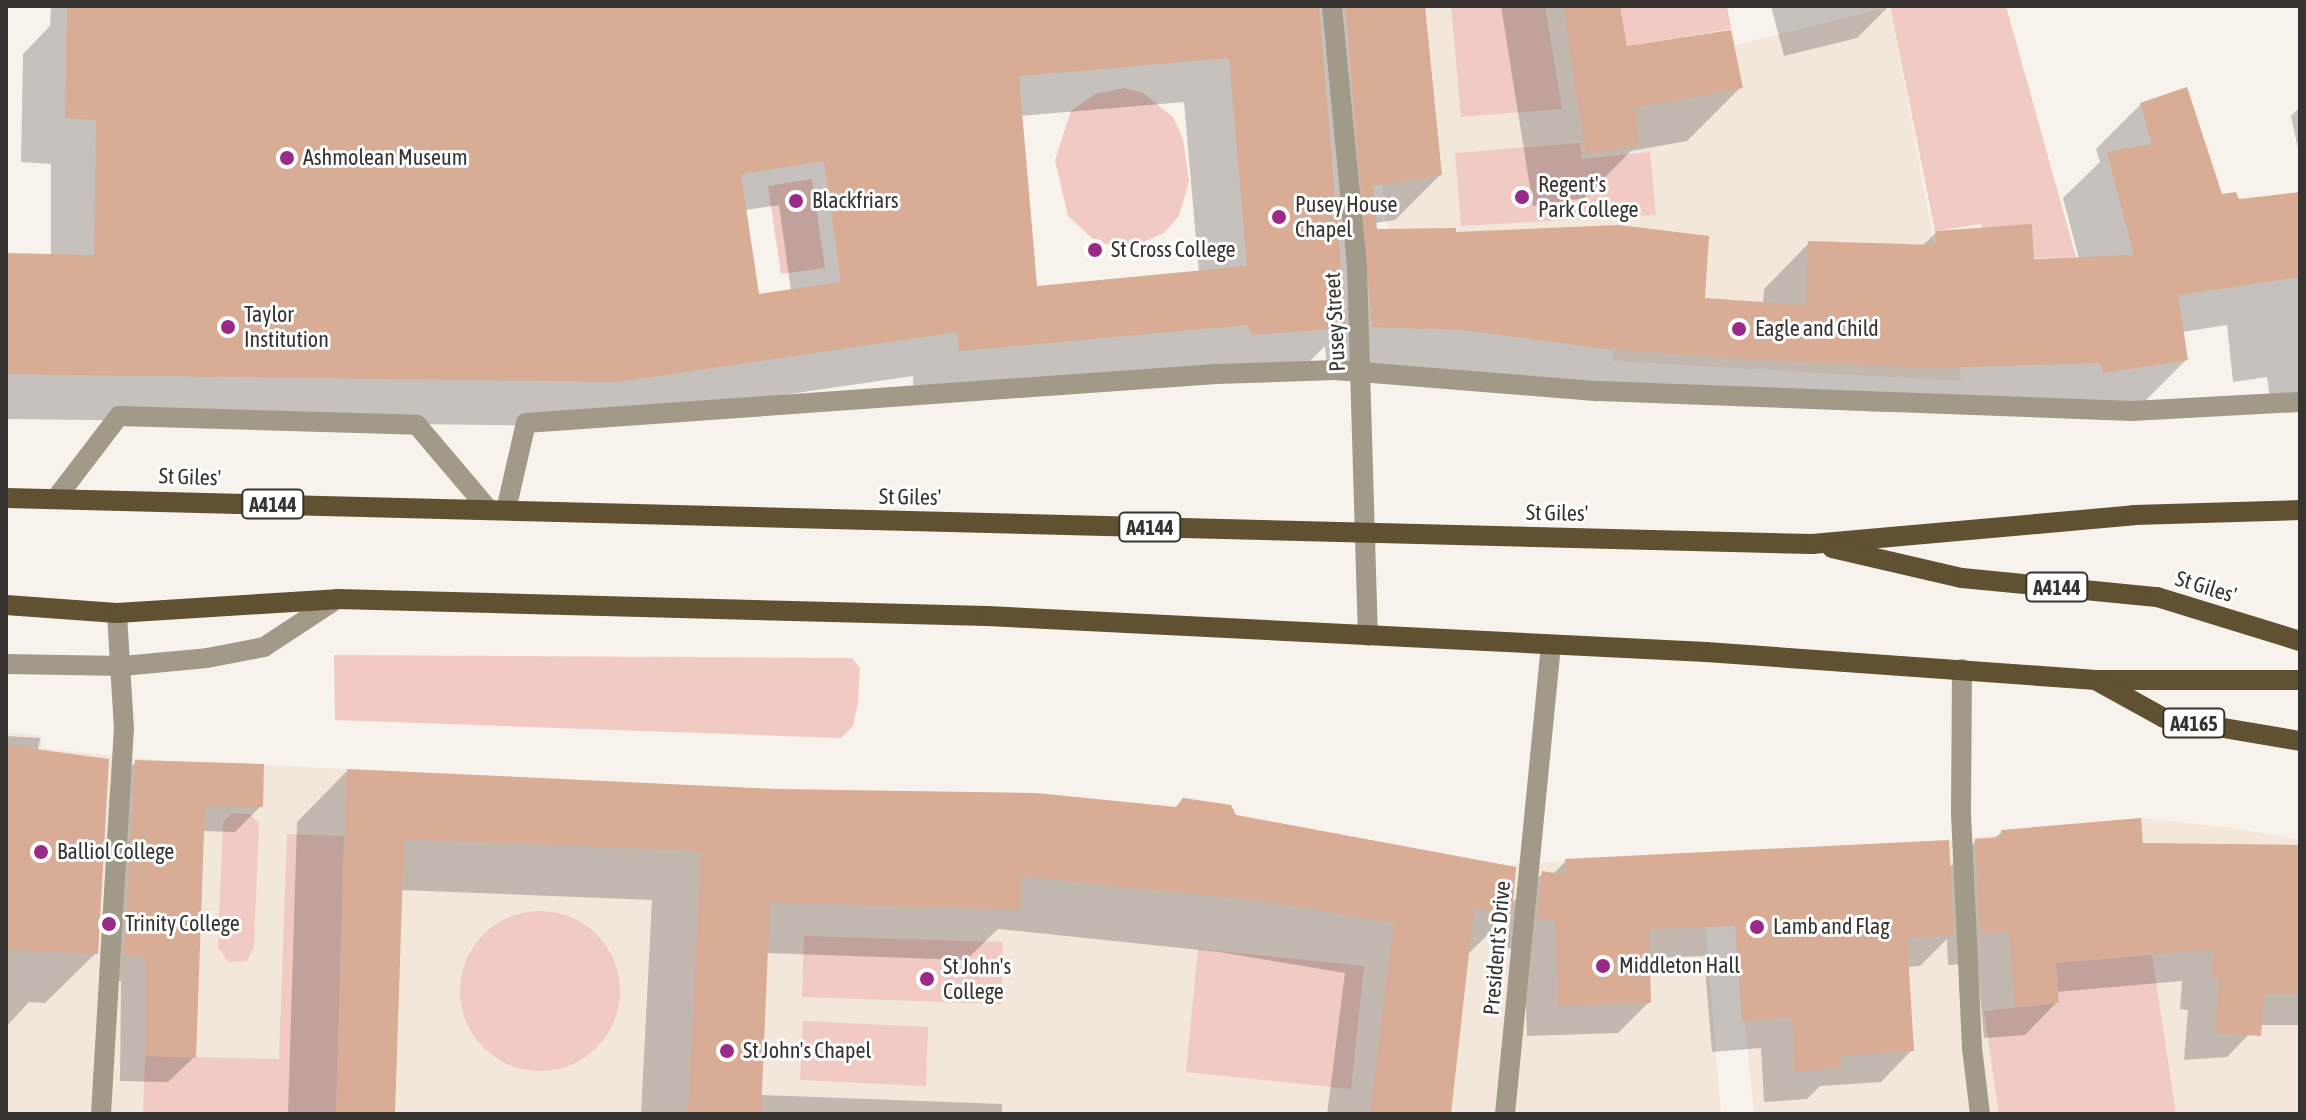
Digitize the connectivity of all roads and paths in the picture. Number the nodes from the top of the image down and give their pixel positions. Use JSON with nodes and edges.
{"nodes":[{"id":1,"x":1332,"y":6,"type":"edge"},
{"id":2,"x":1362,"y":372,"type":"junction"},
{"id":3,"x":2300,"y":402,"type":"edge"},
{"id":4,"x":57,"y":497,"type":"junction"},
{"id":5,"x":6,"y":498,"type":"edge"},
{"id":6,"x":497,"y":510,"type":"junction"},
{"id":7,"x":2300,"y":510,"type":"edge"},
{"id":8,"x":1368,"y":532,"type":"junction"},
{"id":9,"x":1812,"y":544,"type":"junction"},
{"id":10,"x":337,"y":599,"type":"junction"},
{"id":11,"x":6,"y":605,"type":"edge"},
{"id":12,"x":117,"y":613,"type":"junction"},
{"id":13,"x":1368,"y":636,"type":"junction"},
{"id":14,"x":2300,"y":641,"type":"edge"},
{"id":15,"x":1551,"y":647,"type":"junction"},
{"id":16,"x":6,"y":664,"type":"edge"},
{"id":17,"x":123,"y":666,"type":"junction"},
{"id":18,"x":1962,"y":669,"type":"junction"},
{"id":19,"x":2096,"y":680,"type":"junction"},
{"id":20,"x":2300,"y":680,"type":"edge"},
{"id":21,"x":2300,"y":741,"type":"edge"},
{"id":22,"x":101,"y":1114,"type":"edge"},
{"id":23,"x":1505,"y":1114,"type":"edge"},
{"id":24,"x":1980,"y":1114,"type":"edge"}],
"edges":[{"from":1,"to":2,"type":"street","name":"Pusey Street"},
{"from":2,"to":3,"type":"street"},
{"from":2,"to":6,"type":"street"},
{"from":2,"to":8,"type":"street","name":"Pusey Street"},
{"from":4,"to":5,"type":"main road","name":"St Giles'","number":"A4144"},
{"from":4,"to":6,"type":"main road","name":"St Giles'","number":"A4144"},
{"from":4,"to":6,"type":"street"},
{"from":6,"to":8,"type":"main road","name":"St Giles'","number":"A4144"},
{"from":7,"to":9,"type":"main road","name":"St Giles'","number":"A4144"},
{"from":8,"to":9,"type":"main road","name":"St Giles'","number":"A4144"},
{"from":8,"to":13,"type":"street","name":"Pusey Street"},
{"from":9,"to":14,"type":"main road","name":"St Giles'","number":"A4144"},
{"from":10,"to":12,"type":"main road"},
{"from":10,"to":13,"type":"main road"},
{"from":10,"to":17,"type":"street"},
{"from":11,"to":12,"type":"main road"},
{"from":12,"to":17,"type":"street"},
{"from":13,"to":15,"type":"main road"},
{"from":15,"to":18,"type":"main road"},
{"from":15,"to":23,"type":"street","name":"President's Drive"},
{"from":16,"to":17,"type":"street"},
{"from":17,"to":22,"type":"street"},
{"from":18,"to":19,"type":"main road"},
{"from":18,"to":24,"type":"street"},
{"from":19,"to":20,"type":"main road"},
{"from":19,"to":21,"type":"main road","number":"A4165"}]}
